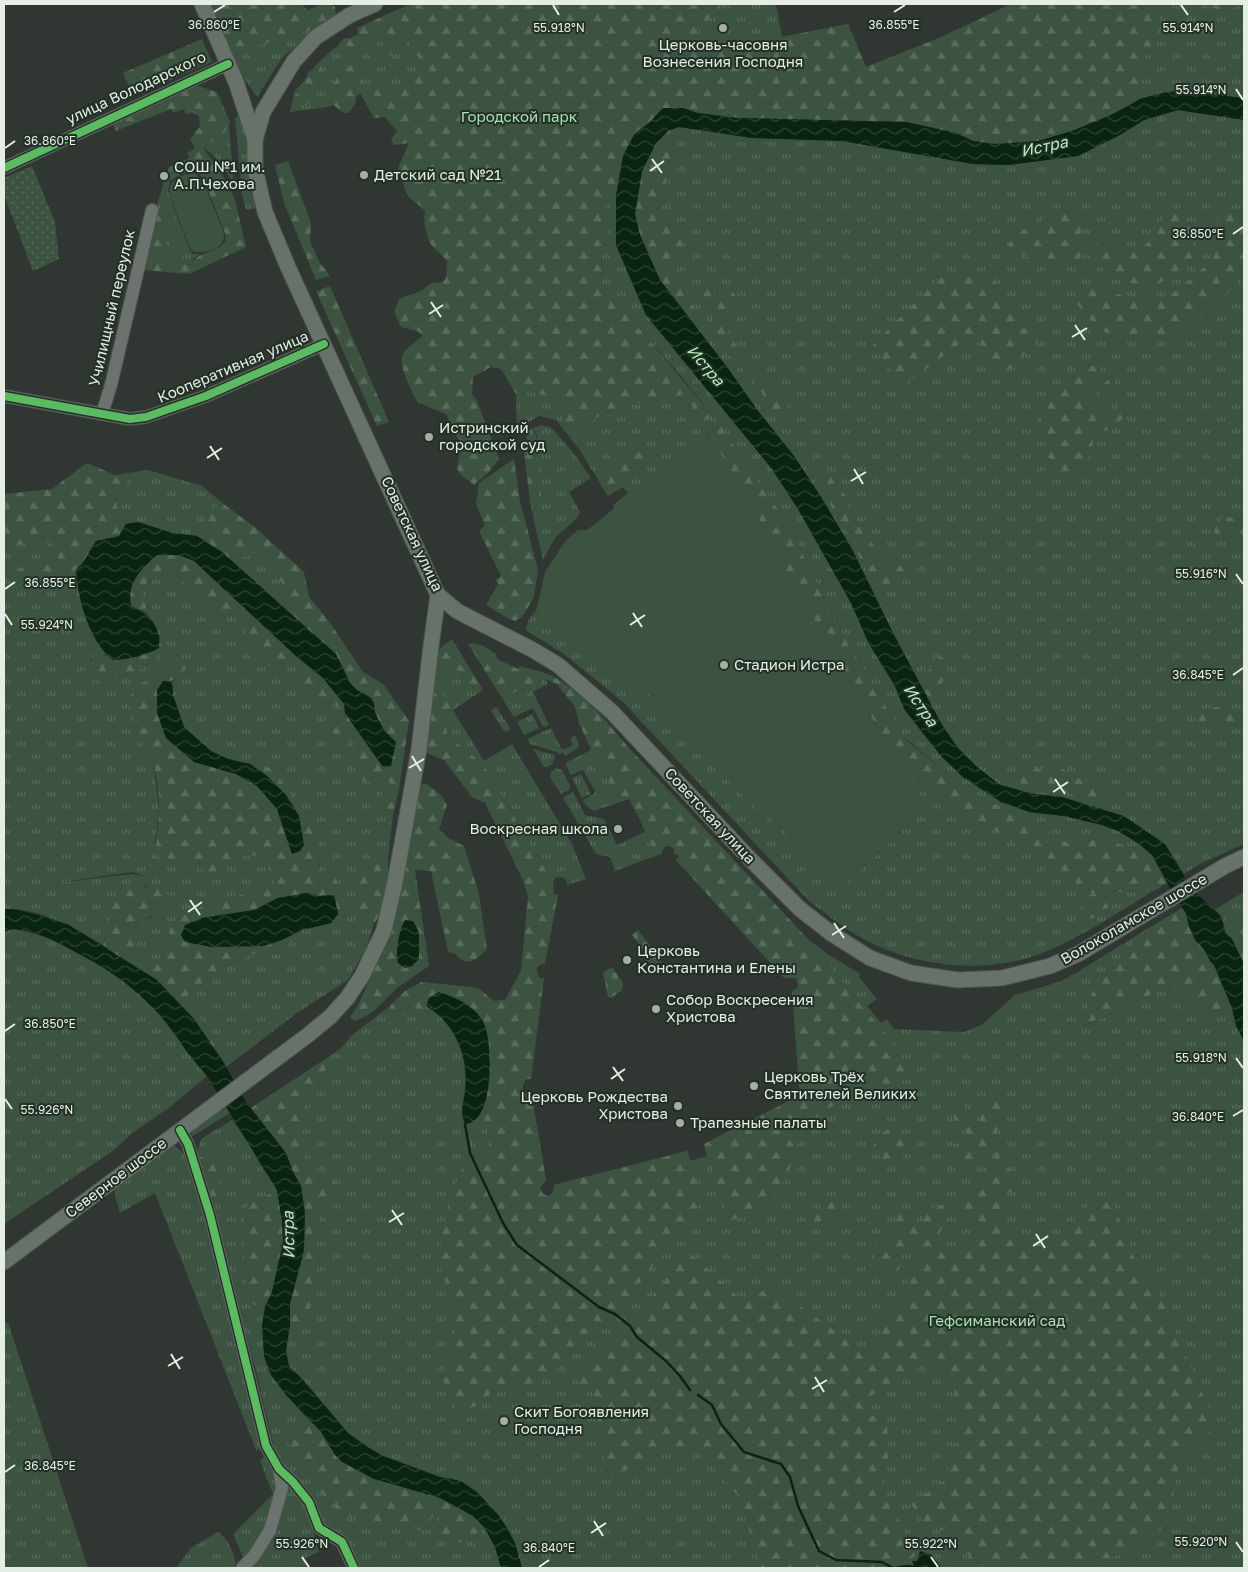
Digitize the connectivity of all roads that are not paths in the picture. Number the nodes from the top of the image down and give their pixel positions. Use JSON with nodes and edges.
{"nodes":[{"id":1,"x":202,"y":4,"type":"edge"},
{"id":2,"x":374,"y":4,"type":"edge"},
{"id":3,"x":228,"y":64,"type":"junction"},
{"id":4,"x":236,"y":82,"type":"junction"},
{"id":5,"x":262,"y":112,"type":"junction"},
{"id":6,"x":254,"y":140,"type":"junction"},
{"id":7,"x":4,"y":168,"type":"edge"},
{"id":8,"x":152,"y":210,"type":"dead end"},
{"id":9,"x":324,"y":344,"type":"junction"},
{"id":10,"x":4,"y":396,"type":"edge"},
{"id":11,"x":102,"y":414,"type":"junction"},
{"id":12,"x":438,"y":595,"type":"junction"},
{"id":13,"x":1244,"y":858,"type":"edge"},
{"id":14,"x":800,"y":909,"type":"joint"},
{"id":15,"x":180,"y":1130,"type":"junction"},
{"id":16,"x":4,"y":1262,"type":"edge"},
{"id":17,"x":279,"y":1469,"type":"junction"},
{"id":18,"x":242,"y":1568,"type":"edge"},
{"id":19,"x":354,"y":1568,"type":"edge"}],
"edges":[{"from":1,"to":3,"type":"main road","name":"Советская улица"},
{"from":2,"to":5,"type":"main road"},
{"from":3,"to":4,"type":"main road","name":"Советская улица"},
{"from":3,"to":7,"type":"street","name":"улица Володарского"},
{"from":4,"to":5,"type":"main road","name":"Советская улица"},
{"from":4,"to":6,"type":"main road","name":"Советская улица"},
{"from":5,"to":6,"type":"main road"},
{"from":6,"to":9,"type":"main road","name":"Советская улица"},
{"from":8,"to":11,"type":"street","name":"Училищный переулок"},
{"from":9,"to":11,"type":"street","name":"Кооперативная улица"},
{"from":9,"to":12,"type":"main road","name":"Советская улица"},
{"from":10,"to":11,"type":"street","name":"Кооперативная улица"},
{"from":12,"to":14,"type":"main road","name":"Советская улица"},
{"from":12,"to":15,"type":"main road","name":"Северное шоссе"},
{"from":13,"to":14,"type":"main road","name":"Волоколамское шоссе"},
{"from":15,"to":16,"type":"main road","name":"Северное шоссе"},
{"from":15,"to":17,"type":"street"},
{"from":17,"to":18,"type":"street"},
{"from":17,"to":19,"type":"street"}]}
